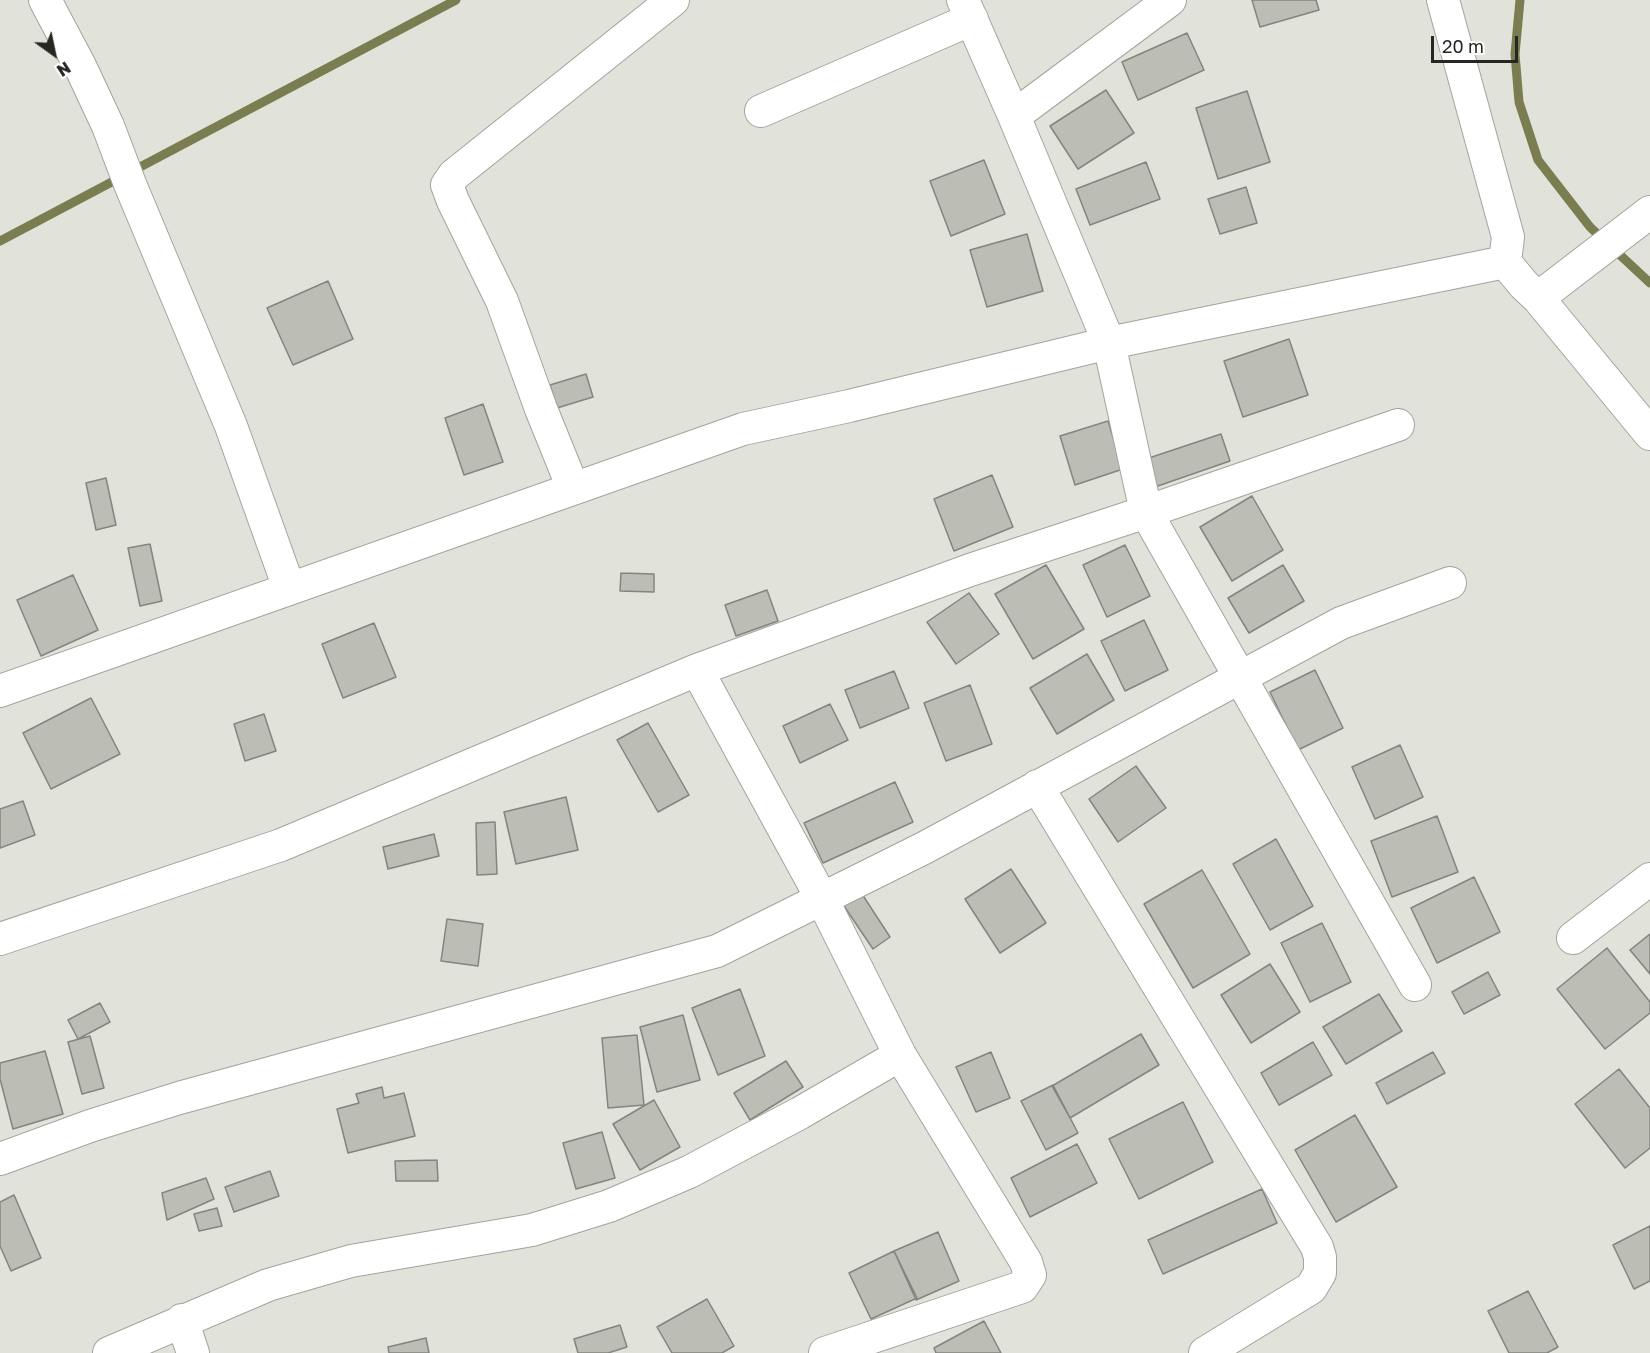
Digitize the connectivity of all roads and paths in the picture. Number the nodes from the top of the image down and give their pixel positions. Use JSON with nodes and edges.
{"nodes":[{"id":1,"x":45,"y":0,"type":"edge"},
{"id":2,"x":673,"y":0,"type":"edge"},
{"id":3,"x":1170,"y":0,"type":"edge"},
{"id":4,"x":1443,"y":0,"type":"edge"},
{"id":5,"x":967,"y":9,"type":"edge"},
{"id":6,"x":761,"y":111,"type":"dead end"},
{"id":7,"x":1014,"y":116,"type":"junction"},
{"id":8,"x":1650,"y":212,"type":"edge"},
{"id":9,"x":1505,"y":262,"type":"junction"},
{"id":10,"x":1539,"y":298,"type":"junction"},
{"id":11,"x":1109,"y":343,"type":"junction"},
{"id":12,"x":1398,"y":425,"type":"dead end"},
{"id":13,"x":1650,"y":434,"type":"edge"},
{"id":14,"x":573,"y":488,"type":"junction"},
{"id":15,"x":1146,"y":512,"type":"junction"},
{"id":16,"x":1450,"y":583,"type":"dead end"},
{"id":17,"x":289,"y":588,"type":"junction"},
{"id":18,"x":697,"y":670,"type":"junction"},
{"id":19,"x":1240,"y":676,"type":"junction"},
{"id":20,"x":0,"y":691,"type":"edge"},
{"id":21,"x":1037,"y":786,"type":"junction"},
{"id":22,"x":1650,"y":879,"type":"edge"},
{"id":23,"x":822,"y":899,"type":"junction"},
{"id":24,"x":1573,"y":938,"type":"dead end"},
{"id":25,"x":0,"y":939,"type":"edge"},
{"id":26,"x":1415,"y":985,"type":"dead end"},
{"id":27,"x":900,"y":1055,"type":"junction"},
{"id":28,"x":0,"y":1159,"type":"edge"},
{"id":29,"x":182,"y":1320,"type":"junction"},
{"id":30,"x":109,"y":1353,"type":"edge"},
{"id":31,"x":193,"y":1353,"type":"edge"},
{"id":32,"x":825,"y":1353,"type":"edge"},
{"id":33,"x":1205,"y":1353,"type":"edge"}],
"edges":[{"from":1,"to":17,"type":"street"},
{"from":2,"to":14,"type":"street"},
{"from":3,"to":7,"type":"street"},
{"from":4,"to":9,"type":"street"},
{"from":5,"to":6,"type":"street"},
{"from":5,"to":7,"type":"street"},
{"from":7,"to":11,"type":"street"},
{"from":8,"to":10,"type":"street"},
{"from":9,"to":10,"type":"street"},
{"from":9,"to":11,"type":"street"},
{"from":10,"to":13,"type":"street"},
{"from":11,"to":14,"type":"street"},
{"from":11,"to":15,"type":"street"},
{"from":12,"to":15,"type":"street"},
{"from":14,"to":17,"type":"street"},
{"from":15,"to":18,"type":"street"},
{"from":15,"to":19,"type":"street"},
{"from":16,"to":19,"type":"street"},
{"from":17,"to":20,"type":"street"},
{"from":18,"to":23,"type":"street"},
{"from":18,"to":25,"type":"street"},
{"from":19,"to":21,"type":"street"},
{"from":19,"to":26,"type":"street"},
{"from":21,"to":23,"type":"street"},
{"from":21,"to":33,"type":"street"},
{"from":22,"to":24,"type":"street"},
{"from":23,"to":27,"type":"street"},
{"from":23,"to":28,"type":"street"},
{"from":27,"to":29,"type":"street"},
{"from":27,"to":32,"type":"street"},
{"from":29,"to":30,"type":"street"},
{"from":29,"to":31,"type":"street"}]}
